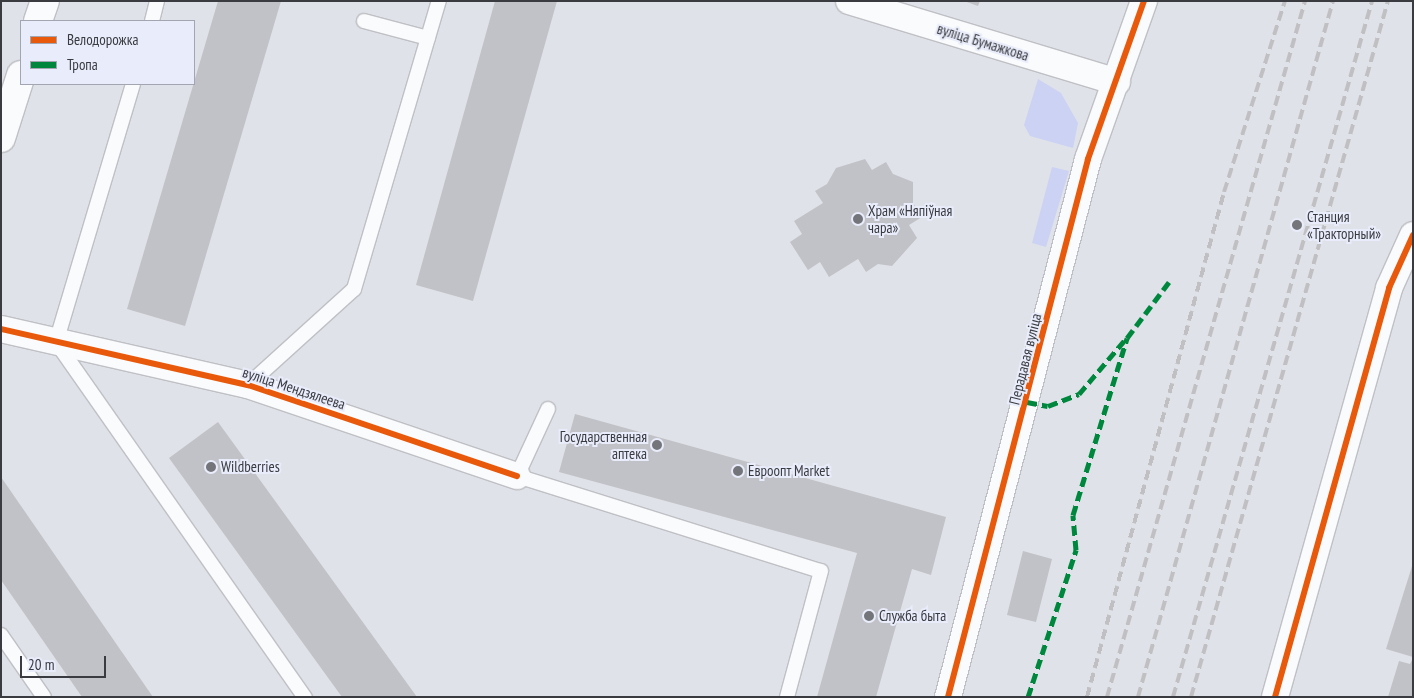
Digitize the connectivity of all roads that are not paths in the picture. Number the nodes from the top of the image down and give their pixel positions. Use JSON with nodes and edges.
{"nodes":[{"id":1,"x":45,"y":1,"type":"edge"},
{"id":2,"x":158,"y":1,"type":"edge"},
{"id":3,"x":439,"y":1,"type":"edge"},
{"id":4,"x":849,"y":1,"type":"edge"},
{"id":5,"x":1144,"y":1,"type":"edge"},
{"id":6,"x":38,"y":20,"type":"edge"},
{"id":7,"x":152,"y":20,"type":"edge"},
{"id":8,"x":364,"y":21,"type":"dead end"},
{"id":9,"x":428,"y":38,"type":"junction"},
{"id":10,"x":20,"y":78,"type":"edge"},
{"id":11,"x":1117,"y":82,"type":"junction"},
{"id":12,"x":133,"y":85,"type":"edge"},
{"id":13,"x":1,"y":138,"type":"edge"},
{"id":14,"x":1413,"y":235,"type":"edge"},
{"id":15,"x":1,"y":328,"type":"edge"},
{"id":16,"x":56,"y":342,"type":"junction"},
{"id":17,"x":248,"y":385,"type":"junction"},
{"id":18,"x":548,"y":409,"type":"dead end"},
{"id":19,"x":517,"y":476,"type":"junction"},
{"id":20,"x":1,"y":635,"type":"edge"},
{"id":21,"x":44,"y":697,"type":"edge"},
{"id":22,"x":306,"y":697,"type":"edge"},
{"id":23,"x":787,"y":697,"type":"edge"},
{"id":24,"x":948,"y":697,"type":"edge"},
{"id":25,"x":1275,"y":697,"type":"edge"}],
"edges":[{"from":1,"to":6,"type":"street"},
{"from":2,"to":7,"type":"lane"},
{"from":3,"to":9,"type":"lane"},
{"from":4,"to":11,"type":"street","name":"вуліца Бумажкова"},
{"from":5,"to":11,"type":"street","name":"Перадавая вуліца"},
{"from":8,"to":9,"type":"lane"},
{"from":9,"to":17,"type":"lane"},
{"from":10,"to":13,"type":"street"},
{"from":11,"to":24,"type":"street","name":"Перадавая вуліца"},
{"from":12,"to":16,"type":"lane"},
{"from":14,"to":25,"type":"street"},
{"from":15,"to":16,"type":"street","name":"вуліца Мендзялеева"},
{"from":16,"to":17,"type":"street","name":"вуліца Мендзялеева"},
{"from":16,"to":22,"type":"lane"},
{"from":17,"to":19,"type":"street","name":"вуліца Мендзялеева"},
{"from":18,"to":19,"type":"lane"},
{"from":19,"to":23,"type":"lane"},
{"from":20,"to":21,"type":"lane"}]}
